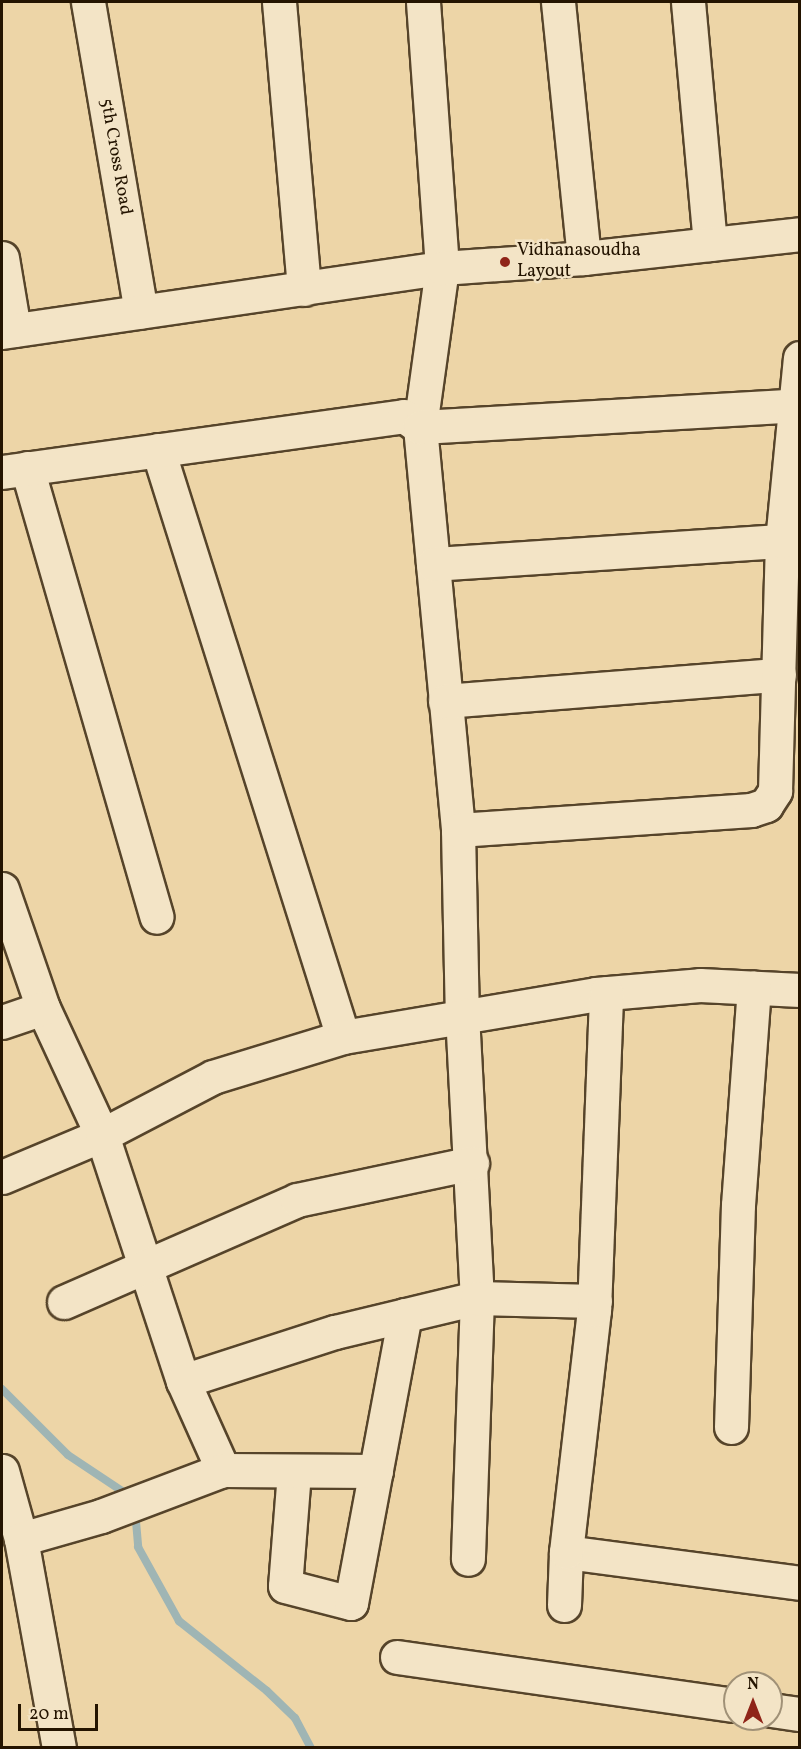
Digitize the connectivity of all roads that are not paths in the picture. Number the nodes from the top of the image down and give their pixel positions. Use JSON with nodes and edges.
{"nodes":[{"id":1,"x":88,"y":2,"type":"edge"},
{"id":2,"x":279,"y":2,"type":"edge"},
{"id":3,"x":423,"y":2,"type":"edge"},
{"id":4,"x":558,"y":2,"type":"edge"},
{"id":5,"x":688,"y":2,"type":"edge"},
{"id":6,"x":800,"y":234,"type":"edge"},
{"id":7,"x":710,"y":244,"type":"junction"},
{"id":8,"x":2,"y":258,"type":"edge"},
{"id":9,"x":584,"y":258,"type":"junction"},
{"id":10,"x":442,"y":268,"type":"junction"},
{"id":11,"x":304,"y":289,"type":"junction"},
{"id":12,"x":141,"y":312,"type":"junction"},
{"id":13,"x":8,"y":331,"type":"edge"},
{"id":14,"x":800,"y":358,"type":"edge"},
{"id":15,"x":797,"y":405,"type":"edge"},
{"id":16,"x":420,"y":427,"type":"junction"},
{"id":17,"x":158,"y":450,"type":"junction"},
{"id":18,"x":14,"y":470,"type":"edge"},
{"id":19,"x":788,"y":534,"type":"edge"},
{"id":20,"x":433,"y":564,"type":"junction"},
{"id":21,"x":790,"y":640,"type":"edge"},
{"id":22,"x":779,"y":675,"type":"junction"},
{"id":23,"x":446,"y":701,"type":"junction"},
{"id":24,"x":787,"y":793,"type":"edge"},
{"id":25,"x":458,"y":830,"type":"junction"},
{"id":26,"x":2,"y":889,"type":"edge"},
{"id":27,"x":157,"y":917,"type":"dead end"},
{"id":28,"x":754,"y":988,"type":"junction"},
{"id":29,"x":800,"y":990,"type":"edge"},
{"id":30,"x":606,"y":993,"type":"junction"},
{"id":31,"x":43,"y":1008,"type":"junction"},
{"id":32,"x":462,"y":1014,"type":"junction"},
{"id":33,"x":2,"y":1022,"type":"edge"},
{"id":34,"x":343,"y":1037,"type":"junction"},
{"id":35,"x":102,"y":1135,"type":"junction"},
{"id":36,"x":472,"y":1163,"type":"junction"},
{"id":37,"x":2,"y":1177,"type":"edge"},
{"id":38,"x":143,"y":1267,"type":"junction"},
{"id":39,"x":477,"y":1298,"type":"junction"},
{"id":40,"x":595,"y":1301,"type":"junction"},
{"id":41,"x":64,"y":1302,"type":"dead end"},
{"id":42,"x":405,"y":1315,"type":"junction"},
{"id":43,"x":183,"y":1381,"type":"junction"},
{"id":44,"x":731,"y":1427,"type":"dead end"},
{"id":45,"x":223,"y":1470,"type":"junction"},
{"id":46,"x":2,"y":1471,"type":"edge"},
{"id":47,"x":375,"y":1471,"type":"junction"},
{"id":48,"x":294,"y":1472,"type":"junction"},
{"id":49,"x":21,"y":1539,"type":"junction"},
{"id":50,"x":566,"y":1552,"type":"junction"},
{"id":51,"x":468,"y":1559,"type":"dead end"},
{"id":52,"x":800,"y":1583,"type":"edge"},
{"id":53,"x":564,"y":1605,"type":"dead end"},
{"id":54,"x":397,"y":1657,"type":"dead end"},
{"id":55,"x":723,"y":1703,"type":"edge"},
{"id":56,"x":783,"y":1712,"type":"edge"},
{"id":57,"x":800,"y":1714,"type":"edge"},
{"id":58,"x":59,"y":1748,"type":"edge"}],
"edges":[{"from":1,"to":12,"type":"street","name":"5th Cross Road"},
{"from":2,"to":11,"type":"street"},
{"from":3,"to":10,"type":"street"},
{"from":4,"to":9,"type":"street"},
{"from":5,"to":7,"type":"street"},
{"from":6,"to":7,"type":"street"},
{"from":7,"to":9,"type":"street"},
{"from":8,"to":13,"type":"street"},
{"from":9,"to":10,"type":"street"},
{"from":10,"to":11,"type":"street"},
{"from":10,"to":16,"type":"street"},
{"from":11,"to":12,"type":"street"},
{"from":12,"to":13,"type":"street"},
{"from":14,"to":15,"type":"street"},
{"from":15,"to":16,"type":"street"},
{"from":15,"to":19,"type":"street"},
{"from":16,"to":17,"type":"street"},
{"from":16,"to":20,"type":"street"},
{"from":17,"to":18,"type":"street"},
{"from":17,"to":34,"type":"street"},
{"from":18,"to":27,"type":"street"},
{"from":19,"to":20,"type":"street"},
{"from":19,"to":21,"type":"street"},
{"from":20,"to":23,"type":"street"},
{"from":21,"to":22,"type":"street"},
{"from":22,"to":23,"type":"street"},
{"from":22,"to":24,"type":"street"},
{"from":23,"to":25,"type":"street"},
{"from":24,"to":25,"type":"street"},
{"from":25,"to":32,"type":"street"},
{"from":26,"to":31,"type":"street"},
{"from":28,"to":29,"type":"street"},
{"from":28,"to":30,"type":"street"},
{"from":28,"to":44,"type":"street"},
{"from":30,"to":32,"type":"street"},
{"from":30,"to":40,"type":"street"},
{"from":31,"to":33,"type":"street"},
{"from":31,"to":35,"type":"street"},
{"from":32,"to":34,"type":"street"},
{"from":32,"to":36,"type":"street"},
{"from":34,"to":35,"type":"street"},
{"from":35,"to":37,"type":"street"},
{"from":35,"to":38,"type":"street"},
{"from":36,"to":38,"type":"street"},
{"from":36,"to":39,"type":"street"},
{"from":38,"to":41,"type":"street"},
{"from":38,"to":43,"type":"street"},
{"from":39,"to":40,"type":"street"},
{"from":39,"to":42,"type":"street"},
{"from":39,"to":51,"type":"street"},
{"from":40,"to":50,"type":"street"},
{"from":42,"to":43,"type":"street"},
{"from":42,"to":47,"type":"street"},
{"from":43,"to":45,"type":"street"},
{"from":45,"to":48,"type":"street"},
{"from":45,"to":49,"type":"street"},
{"from":46,"to":49,"type":"street"},
{"from":47,"to":48,"type":"street"},
{"from":47,"to":48,"type":"street"},
{"from":49,"to":58,"type":"street"},
{"from":50,"to":52,"type":"street"},
{"from":50,"to":53,"type":"street"},
{"from":54,"to":55,"type":"street"},
{"from":56,"to":57,"type":"street"}]}
